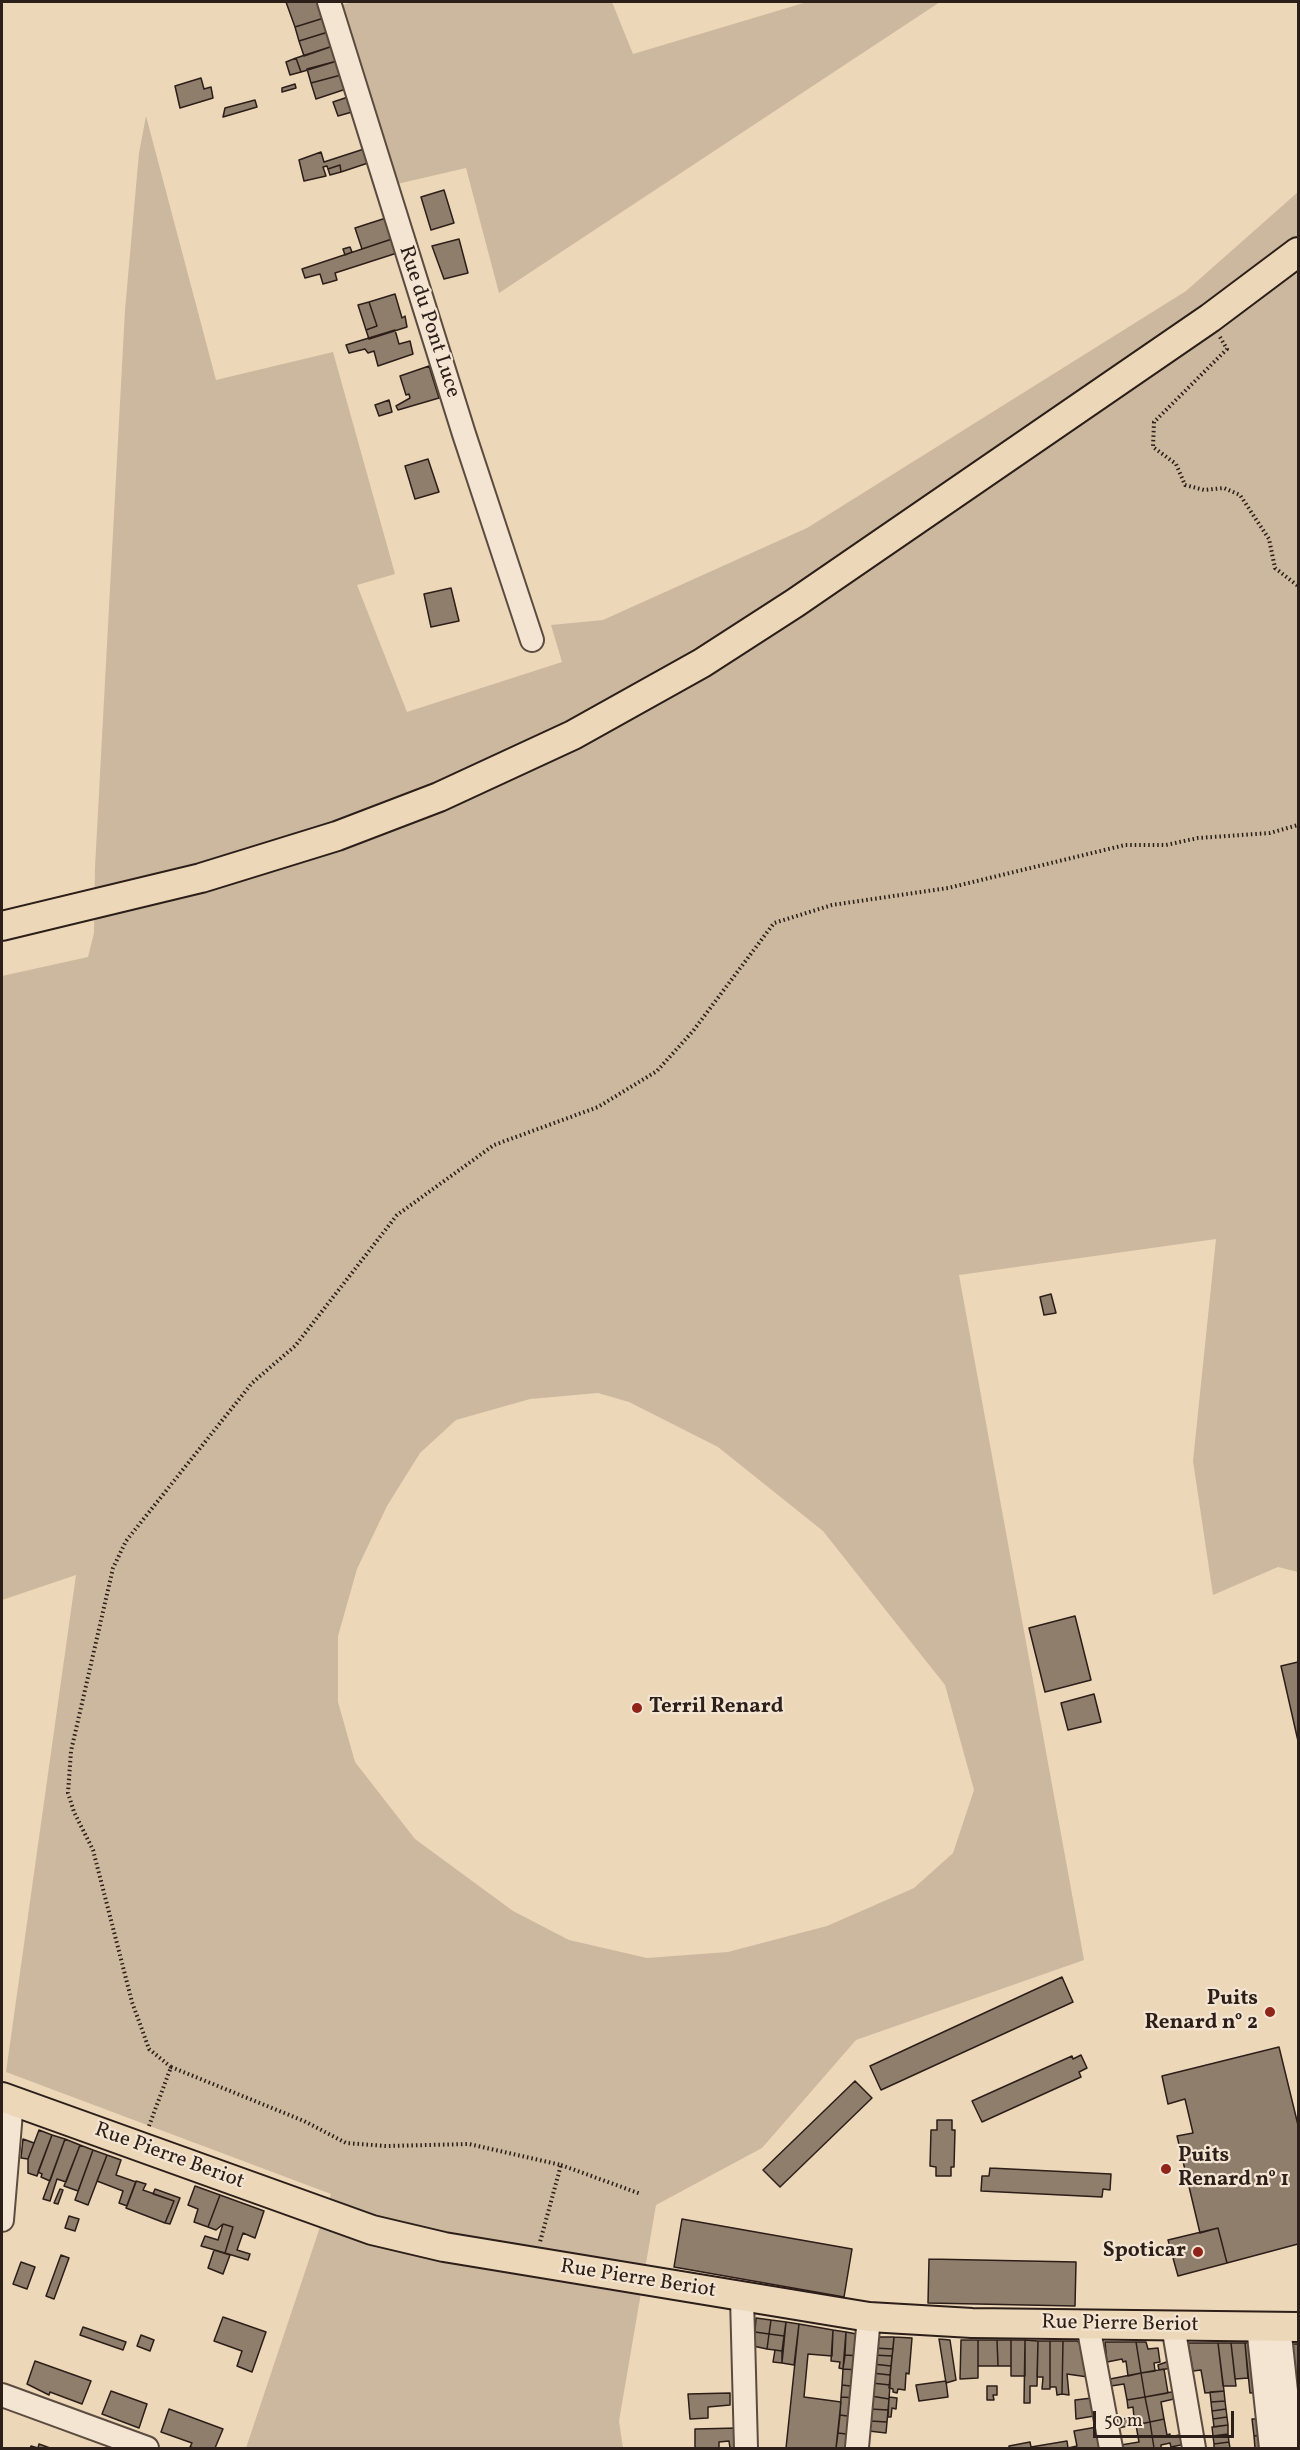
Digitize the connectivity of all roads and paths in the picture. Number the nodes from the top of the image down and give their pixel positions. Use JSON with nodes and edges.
{"nodes":[{"id":1,"x":329,"y":2,"type":"edge"},
{"id":2,"x":1299,"y":252,"type":"edge"},
{"id":3,"x":1210,"y":318,"type":"junction"},
{"id":4,"x":1299,"y":586,"type":"edge"},
{"id":5,"x":532,"y":640,"type":"dead end"},
{"id":6,"x":1299,"y":825,"type":"edge"},
{"id":7,"x":2,"y":926,"type":"edge"},
{"id":8,"x":171,"y":2067,"type":"junction"},
{"id":9,"x":7,"y":2098,"type":"edge"},
{"id":10,"x":142,"y":2146,"type":"junction"},
{"id":11,"x":561,"y":2165,"type":"junction"},
{"id":12,"x":641,"y":2194,"type":"dead end"},
{"id":13,"x":2,"y":2220,"type":"edge"},
{"id":14,"x":535,"y":2263,"type":"junction"},
{"id":15,"x":742,"y":2298,"type":"junction"},
{"id":16,"x":869,"y":2317,"type":"junction"},
{"id":17,"x":1088,"y":2325,"type":"junction"},
{"id":18,"x":1173,"y":2326,"type":"junction"},
{"id":19,"x":1278,"y":2326,"type":"edge"},
{"id":20,"x":2,"y":2394,"type":"edge"},
{"id":21,"x":857,"y":2447,"type":"edge"},
{"id":22,"x":147,"y":2448,"type":"edge"},
{"id":23,"x":746,"y":2448,"type":"edge"},
{"id":24,"x":1111,"y":2448,"type":"edge"},
{"id":25,"x":1194,"y":2448,"type":"edge"},
{"id":26,"x":1271,"y":2448,"type":"edge"},
{"id":27,"x":1288,"y":2448,"type":"edge"}],
"edges":[{"from":1,"to":5,"type":"street","name":"Rue du Pont Luce"},
{"from":2,"to":3,"type":"main road"},
{"from":3,"to":4,"type":"path"},
{"from":3,"to":7,"type":"main road"},
{"from":6,"to":8,"type":"path"},
{"from":8,"to":10,"type":"path"},
{"from":8,"to":11,"type":"path"},
{"from":9,"to":10,"type":"main road","name":"Rue Pierre Beriot"},
{"from":9,"to":13,"type":"street"},
{"from":10,"to":14,"type":"main road","name":"Rue Pierre Beriot"},
{"from":11,"to":12,"type":"path"},
{"from":11,"to":14,"type":"path"},
{"from":14,"to":15,"type":"main road","name":"Rue Pierre Beriot"},
{"from":15,"to":16,"type":"main road","name":"Rue Pierre Beriot"},
{"from":15,"to":23,"type":"street"},
{"from":16,"to":17,"type":"main road","name":"Rue Pierre Beriot"},
{"from":16,"to":21,"type":"street"},
{"from":17,"to":18,"type":"main road","name":"Rue Pierre Beriot"},
{"from":17,"to":24,"type":"street"},
{"from":18,"to":19,"type":"main road","name":"Rue Pierre Beriot"},
{"from":18,"to":25,"type":"street"},
{"from":19,"to":26,"type":"street"},
{"from":19,"to":27,"type":"street"},
{"from":20,"to":22,"type":"street"}]}
